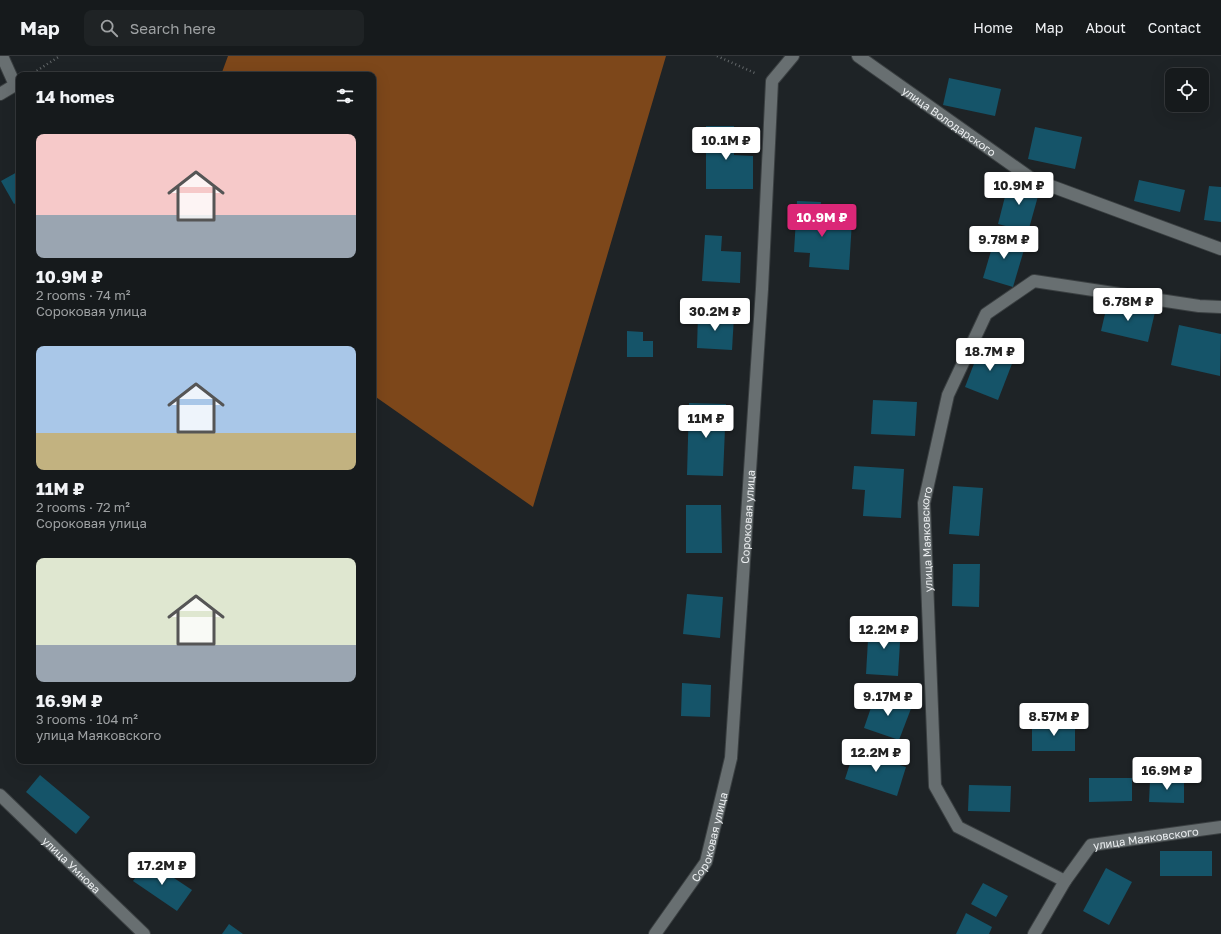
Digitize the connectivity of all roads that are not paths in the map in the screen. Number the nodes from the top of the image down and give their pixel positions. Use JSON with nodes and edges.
{"nodes":[{"id":1,"x":2,"y":56,"type":"edge"},
{"id":2,"x":793,"y":56,"type":"edge"},
{"id":3,"x":858,"y":56,"type":"edge"},
{"id":4,"x":0,"y":94,"type":"edge"},
{"id":5,"x":1221,"y":250,"type":"edge"},
{"id":6,"x":1221,"y":307,"type":"edge"},
{"id":7,"x":0,"y":795,"type":"edge"},
{"id":8,"x":1221,"y":827,"type":"edge"},
{"id":9,"x":1065,"y":881,"type":"junction"},
{"id":10,"x":144,"y":934,"type":"edge"},
{"id":11,"x":655,"y":934,"type":"edge"},
{"id":12,"x":1034,"y":934,"type":"edge"}],
"edges":[{"from":1,"to":4,"type":"street"},
{"from":2,"to":11,"type":"street","name":"Сороковая улица"},
{"from":3,"to":5,"type":"street","name":"улица Володарского"},
{"from":6,"to":9,"type":"street","name":"улица Маяковского"},
{"from":7,"to":10,"type":"street","name":"улица Умнова"},
{"from":8,"to":9,"type":"street","name":"улица Маяковского"},
{"from":9,"to":12,"type":"street","name":"улица Маяковского"}]}
